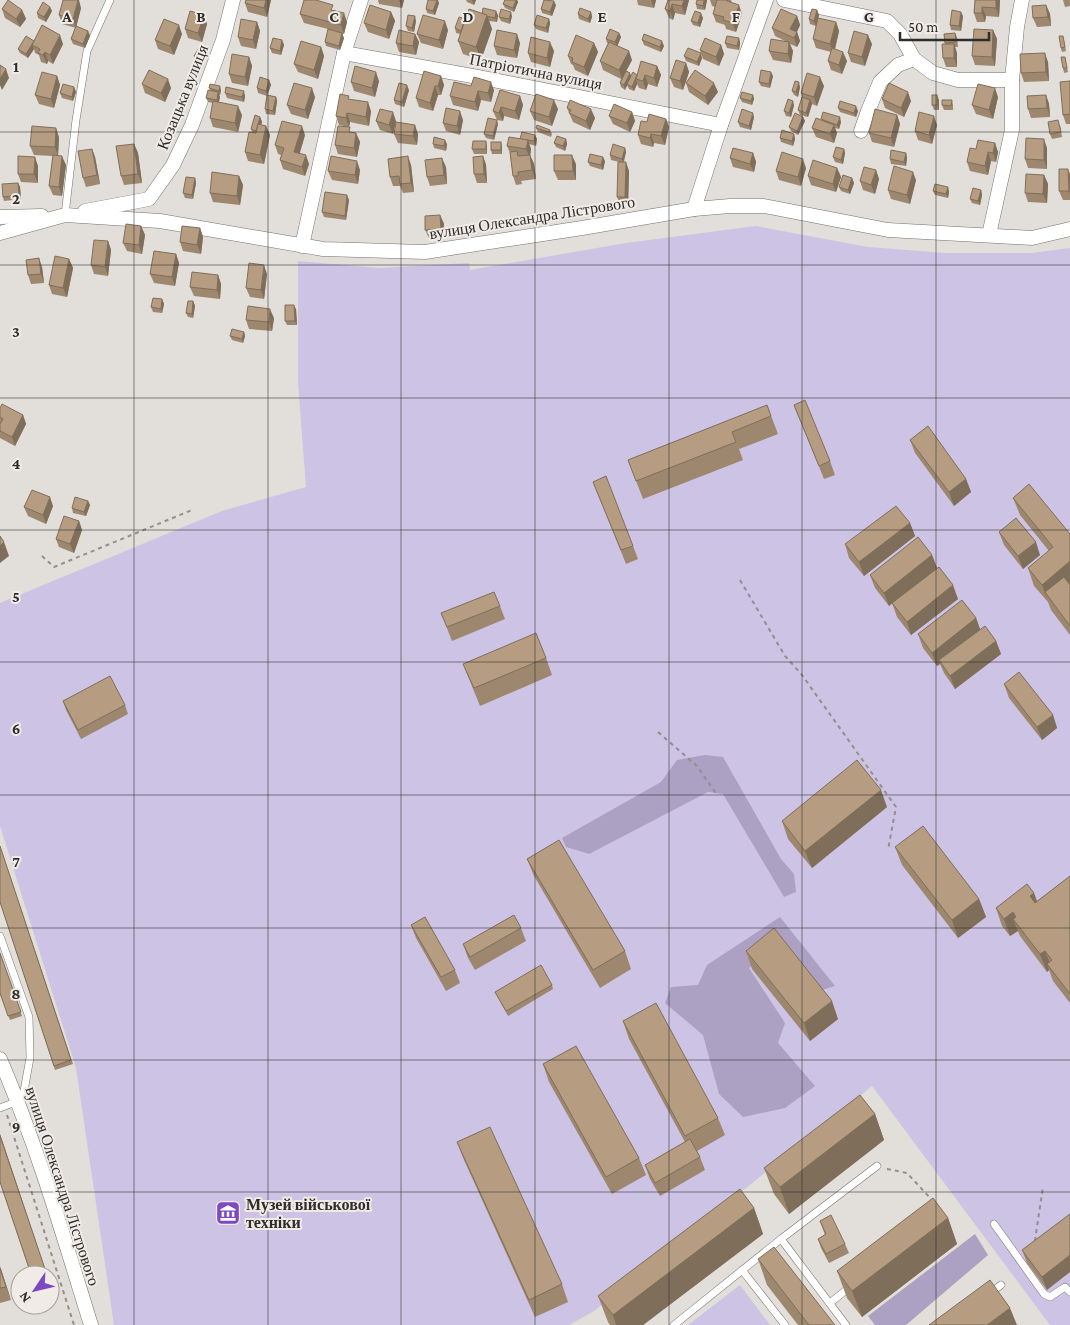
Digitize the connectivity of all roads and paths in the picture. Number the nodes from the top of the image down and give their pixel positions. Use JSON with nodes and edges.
{"nodes":[{"id":1,"x":110,"y":0,"type":"edge"},
{"id":2,"x":233,"y":0,"type":"edge"},
{"id":3,"x":361,"y":0,"type":"edge"},
{"id":4,"x":766,"y":0,"type":"edge"},
{"id":5,"x":784,"y":0,"type":"edge"},
{"id":6,"x":1022,"y":0,"type":"edge"},
{"id":7,"x":344,"y":53,"type":"junction"},
{"id":8,"x":914,"y":59,"type":"junction"},
{"id":9,"x":1012,"y":80,"type":"junction"},
{"id":10,"x":721,"y":125,"type":"junction"},
{"id":11,"x":861,"y":131,"type":"dead end"},
{"id":12,"x":149,"y":199,"type":"junction"},
{"id":13,"x":694,"y":208,"type":"junction"},
{"id":14,"x":65,"y":215,"type":"junction"},
{"id":15,"x":0,"y":217,"type":"edge"},
{"id":16,"x":160,"y":221,"type":"junction"},
{"id":17,"x":1070,"y":229,"type":"edge"},
{"id":18,"x":0,"y":233,"type":"edge"},
{"id":19,"x":990,"y":235,"type":"junction"},
{"id":20,"x":302,"y":246,"type":"junction"},
{"id":21,"x":192,"y":510,"type":"dead end"},
{"id":22,"x":42,"y":556,"type":"dead end"},
{"id":23,"x":740,"y":580,"type":"dead end"},
{"id":24,"x":658,"y":732,"type":"dead end"},
{"id":25,"x":717,"y":795,"type":"dead end"},
{"id":26,"x":888,"y":850,"type":"dead end"},
{"id":27,"x":0,"y":936,"type":"edge"},
{"id":28,"x":0,"y":1059,"type":"edge"},
{"id":29,"x":18,"y":1101,"type":"junction"},
{"id":30,"x":2,"y":1108,"type":"edge"},
{"id":31,"x":877,"y":1166,"type":"joint"},
{"id":32,"x":1043,"y":1187,"type":"dead end"},
{"id":33,"x":932,"y":1200,"type":"edge"},
{"id":34,"x":994,"y":1224,"type":"dead end"},
{"id":35,"x":1042,"y":1235,"type":"edge"},
{"id":36,"x":781,"y":1238,"type":"junction"},
{"id":37,"x":742,"y":1270,"type":"junction"},
{"id":38,"x":860,"y":1279,"type":"edge"},
{"id":39,"x":1001,"y":1285,"type":"dead end"},
{"id":40,"x":1070,"y":1292,"type":"edge"},
{"id":41,"x":986,"y":1296,"type":"edge"},
{"id":42,"x":830,"y":1303,"type":"junction"},
{"id":43,"x":74,"y":1325,"type":"edge"},
{"id":44,"x":91,"y":1325,"type":"edge"},
{"id":45,"x":674,"y":1325,"type":"edge"},
{"id":46,"x":785,"y":1325,"type":"edge"},
{"id":47,"x":846,"y":1325,"type":"edge"}],
"edges":[{"from":1,"to":14,"type":"lane"},
{"from":2,"to":12,"type":"street","name":"Козацька вулиця"},
{"from":3,"to":7,"type":"street"},
{"from":4,"to":10,"type":"street"},
{"from":5,"to":8,"type":"street"},
{"from":6,"to":9,"type":"street"},
{"from":7,"to":10,"type":"street","name":"Патріотична вулиця"},
{"from":7,"to":20,"type":"street"},
{"from":8,"to":9,"type":"street"},
{"from":8,"to":11,"type":"street"},
{"from":9,"to":19,"type":"street"},
{"from":10,"to":13,"type":"street"},
{"from":12,"to":14,"type":"street"},
{"from":12,"to":16,"type":"street"},
{"from":13,"to":19,"type":"street","name":"вулиця Олександра Лістрового"},
{"from":13,"to":20,"type":"street","name":"вулиця Олександра Лістрового"},
{"from":14,"to":15,"type":"street"},
{"from":14,"to":16,"type":"street","name":"вулиця Олександра Лістрового"},
{"from":14,"to":18,"type":"street","name":"вулиця Олександра Лістрового"},
{"from":16,"to":20,"type":"street","name":"вулиця Олександра Лістрового"},
{"from":17,"to":19,"type":"street","name":"вулиця Олександра Лістрового"},
{"from":21,"to":22,"type":"path"},
{"from":23,"to":26,"type":"path"},
{"from":24,"to":25,"type":"path"},
{"from":27,"to":29,"type":"lane"},
{"from":28,"to":29,"type":"street","name":"вулиця Олександра Лістрового"},
{"from":29,"to":30,"type":"lane"},
{"from":29,"to":44,"type":"street","name":"вулиця Олександра Лістрового"},
{"from":30,"to":43,"type":"path"},
{"from":31,"to":33,"type":"path"},
{"from":31,"to":36,"type":"lane"},
{"from":32,"to":35,"type":"path"},
{"from":34,"to":40,"type":"lane"},
{"from":36,"to":37,"type":"lane"},
{"from":36,"to":42,"type":"lane"},
{"from":37,"to":45,"type":"lane"},
{"from":37,"to":46,"type":"lane"},
{"from":38,"to":42,"type":"lane"},
{"from":39,"to":41,"type":"lane"},
{"from":42,"to":47,"type":"lane"}]}
